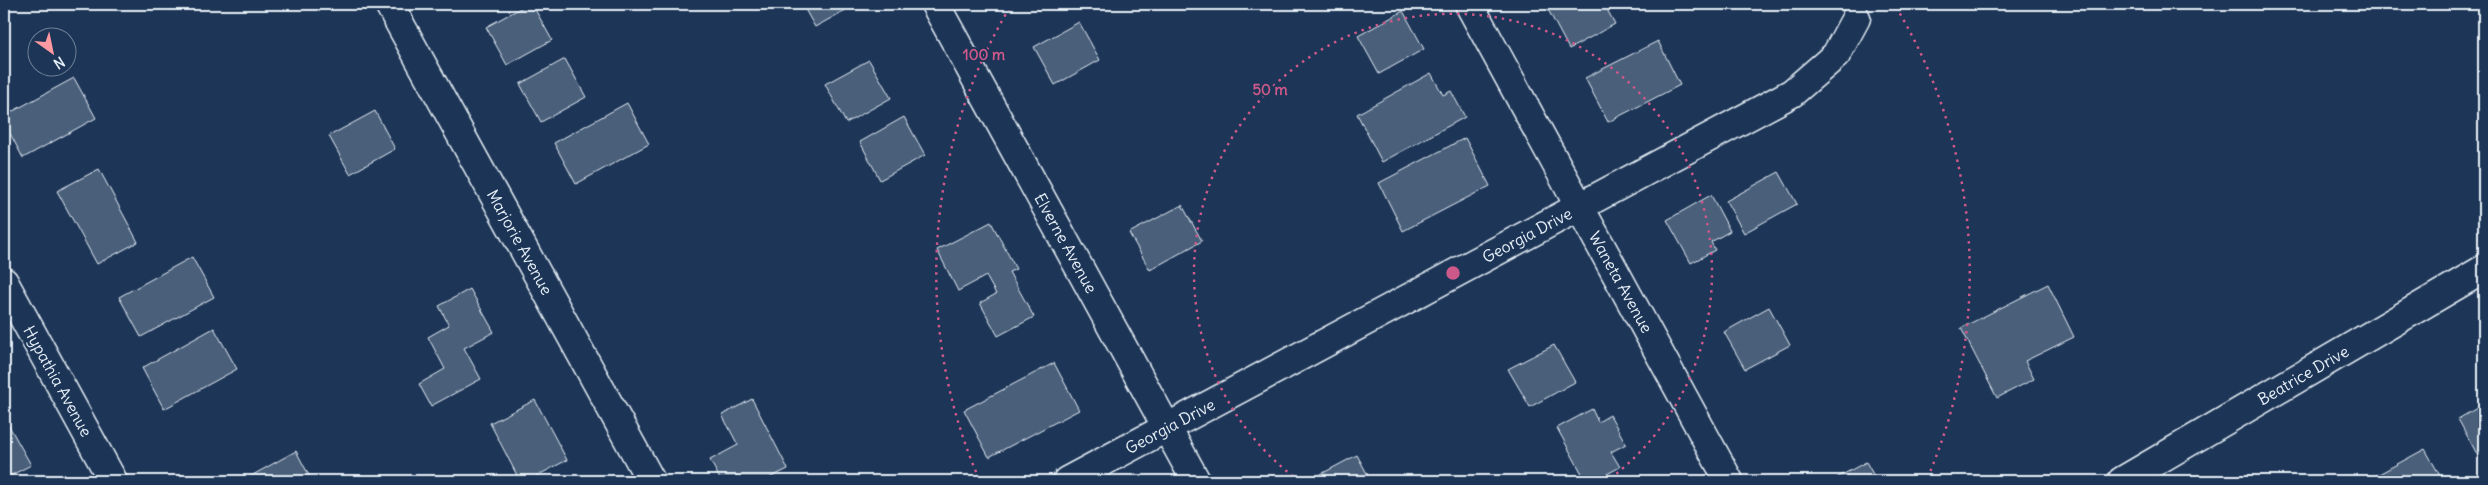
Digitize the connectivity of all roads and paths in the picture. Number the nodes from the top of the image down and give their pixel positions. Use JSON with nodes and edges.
{"nodes":[{"id":1,"x":389,"y":4,"type":"edge"},
{"id":2,"x":935,"y":4,"type":"edge"},
{"id":3,"x":1469,"y":4,"type":"edge"},
{"id":4,"x":1856,"y":18,"type":"dead end"},
{"id":5,"x":1580,"y":207,"type":"junction"},
{"id":6,"x":2484,"y":269,"type":"edge"},
{"id":7,"x":4,"y":282,"type":"edge"},
{"id":8,"x":1167,"y":428,"type":"junction"},
{"id":9,"x":113,"y":481,"type":"edge"},
{"id":10,"x":651,"y":481,"type":"edge"},
{"id":11,"x":1067,"y":481,"type":"edge"},
{"id":12,"x":1196,"y":481,"type":"edge"},
{"id":13,"x":1729,"y":481,"type":"edge"},
{"id":14,"x":2122,"y":481,"type":"edge"}],
"edges":[{"from":1,"to":10,"type":"street","name":"Marjorie Avenue"},
{"from":2,"to":8,"type":"street","name":"Elverne Avenue"},
{"from":3,"to":5,"type":"street","name":"Waneta Avenue"},
{"from":4,"to":5,"type":"street","name":"Georgia Drive"},
{"from":5,"to":8,"type":"street","name":"Georgia Drive"},
{"from":5,"to":13,"type":"street","name":"Waneta Avenue"},
{"from":6,"to":14,"type":"street","name":"Beatrice Drive"},
{"from":7,"to":9,"type":"street","name":"Hypathia Avenue"},
{"from":8,"to":11,"type":"street","name":"Georgia Drive"},
{"from":8,"to":12,"type":"street","name":"Elverne Avenue"}]}
